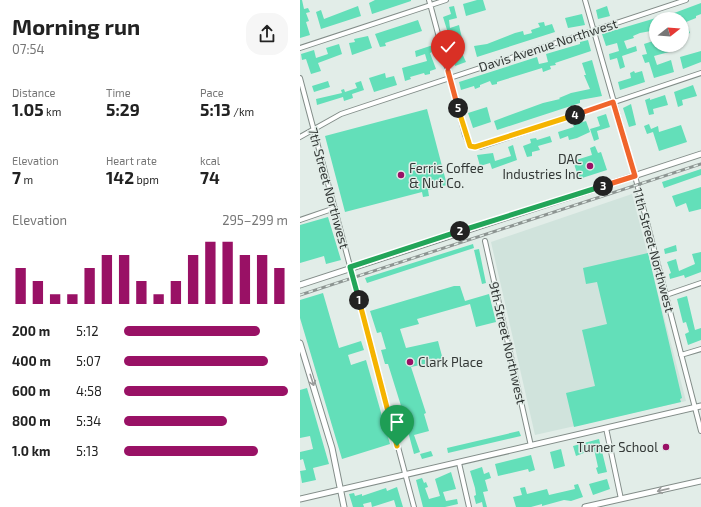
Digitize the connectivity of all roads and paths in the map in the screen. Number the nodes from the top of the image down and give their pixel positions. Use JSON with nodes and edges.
{"nodes":[{"id":1,"x":429,"y":0,"type":"edge"},
{"id":2,"x":446,"y":0,"type":"edge"},
{"id":3,"x":585,"y":0,"type":"edge"},
{"id":4,"x":686,"y":0,"type":"edge"},
{"id":5,"x":430,"y":5,"type":"junction"},
{"id":6,"x":594,"y":30,"type":"junction"},
{"id":7,"x":300,"y":48,"type":"edge"},
{"id":8,"x":701,"y":73,"type":"edge"},
{"id":9,"x":300,"y":78,"type":"edge"},
{"id":10,"x":449,"y":78,"type":"junction"},
{"id":11,"x":613,"y":102,"type":"junction"},
{"id":12,"x":313,"y":128,"type":"junction"},
{"id":13,"x":300,"y":137,"type":"edge"},
{"id":14,"x":701,"y":154,"type":"edge"},
{"id":15,"x":635,"y":176,"type":"junction"},
{"id":16,"x":335,"y":208,"type":"junction"},
{"id":17,"x":300,"y":220,"type":"edge"},
{"id":18,"x":485,"y":241,"type":"dead end"},
{"id":19,"x":350,"y":267,"type":"junction"},
{"id":20,"x":701,"y":283,"type":"edge"},
{"id":21,"x":300,"y":285,"type":"edge"},
{"id":22,"x":666,"y":295,"type":"junction"},
{"id":23,"x":300,"y":343,"type":"edge"},
{"id":24,"x":701,"y":349,"type":"edge"},
{"id":25,"x":681,"y":355,"type":"junction"},
{"id":26,"x":698,"y":407,"type":"edge"},
{"id":27,"x":606,"y":428,"type":"junction"},
{"id":28,"x":701,"y":431,"type":"edge"},
{"id":29,"x":531,"y":446,"type":"junction"},
{"id":30,"x":459,"y":463,"type":"junction"},
{"id":31,"x":405,"y":475,"type":"junction"},
{"id":32,"x":701,"y":481,"type":"edge"},
{"id":33,"x":340,"y":490,"type":"junction"},
{"id":34,"x":300,"y":499,"type":"edge"},
{"id":35,"x":621,"y":499,"type":"junction"},
{"id":36,"x":344,"y":507,"type":"edge"},
{"id":37,"x":414,"y":507,"type":"edge"},
{"id":38,"x":469,"y":507,"type":"edge"},
{"id":39,"x":585,"y":507,"type":"edge"}],
"edges":[{"from":1,"to":5,"type":"street"},
{"from":2,"to":5,"type":"street"},
{"from":3,"to":6,"type":"street","name":"11th Street Northwest"},
{"from":4,"to":6,"type":"street","name":"Davis Avenue Northwest"},
{"from":5,"to":7,"type":"street"},
{"from":5,"to":10,"type":"street"},
{"from":6,"to":10,"type":"street","name":"Davis Avenue Northwest"},
{"from":6,"to":11,"type":"street","name":"11th Street Northwest"},
{"from":8,"to":11,"type":"street"},
{"from":9,"to":12,"type":"street","name":"7th Street Northwest"},
{"from":10,"to":11,"type":"street"},
{"from":10,"to":12,"type":"street","name":"Davis Avenue Northwest"},
{"from":11,"to":15,"type":"street","name":"11th Street Northwest"},
{"from":12,"to":13,"type":"street","name":"Davis Avenue Northwest"},
{"from":12,"to":16,"type":"street","name":"7th Street Northwest"},
{"from":14,"to":15,"type":"street"},
{"from":15,"to":19,"type":"street"},
{"from":15,"to":22,"type":"street","name":"11th Street Northwest"},
{"from":16,"to":17,"type":"street"},
{"from":16,"to":19,"type":"street","name":"7th Street Northwest"},
{"from":18,"to":29,"type":"street","name":"9th Street Northwest"},
{"from":19,"to":21,"type":"street"},
{"from":19,"to":31,"type":"street","name":"7th Street Northwest"},
{"from":20,"to":22,"type":"street"},
{"from":22,"to":25,"type":"street","name":"11th Street Northwest"},
{"from":23,"to":33,"type":"street","one_way":true},
{"from":24,"to":25,"type":"street"},
{"from":25,"to":26,"type":"street","name":"11th Street Northwest"},
{"from":26,"to":27,"type":"street"},
{"from":26,"to":28,"type":"street","name":"11th Street Northwest"},
{"from":27,"to":29,"type":"street"},
{"from":27,"to":35,"type":"street"},
{"from":29,"to":30,"type":"street"},
{"from":30,"to":31,"type":"street"},
{"from":30,"to":38,"type":"street"},
{"from":31,"to":33,"type":"street"},
{"from":31,"to":37,"type":"street","name":"7th Street Northwest"},
{"from":32,"to":35,"type":"street","one_way":true},
{"from":33,"to":34,"type":"street"},
{"from":33,"to":36,"type":"street"},
{"from":35,"to":39,"type":"street"}]}
